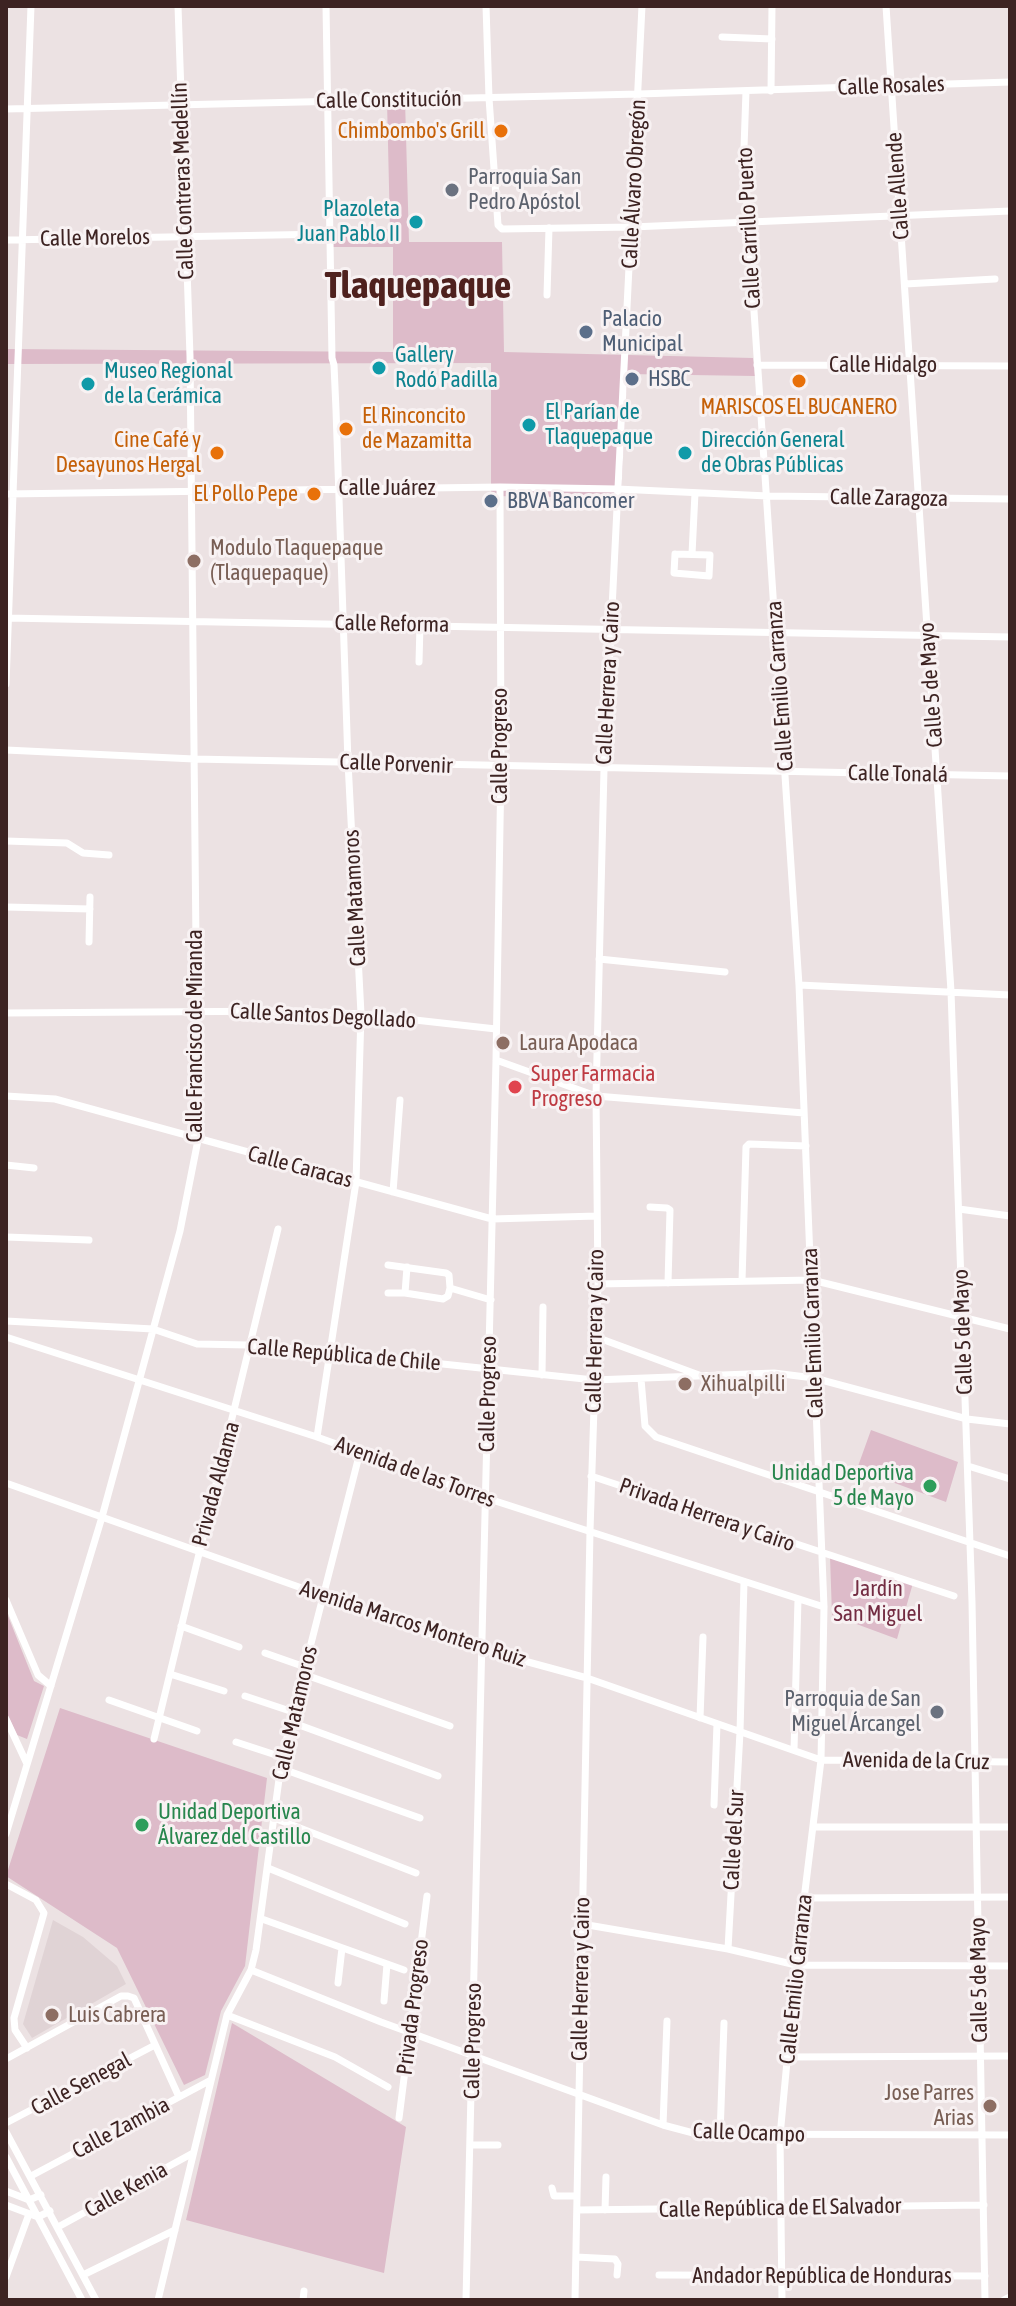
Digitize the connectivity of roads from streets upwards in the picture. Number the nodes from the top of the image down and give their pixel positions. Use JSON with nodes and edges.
{"nodes":[{"id":1,"x":31,"y":6,"type":"edge"},
{"id":2,"x":178,"y":6,"type":"edge"},
{"id":3,"x":326,"y":6,"type":"edge"},
{"id":4,"x":486,"y":6,"type":"edge"},
{"id":5,"x":642,"y":6,"type":"edge"},
{"id":6,"x":772,"y":6,"type":"edge"},
{"id":7,"x":886,"y":6,"type":"edge"},
{"id":8,"x":722,"y":37,"type":"dead end"},
{"id":9,"x":772,"y":39,"type":"junction"},
{"id":10,"x":1010,"y":82,"type":"edge"},
{"id":11,"x":892,"y":85,"type":"junction"},
{"id":12,"x":746,"y":91,"type":"junction"},
{"id":13,"x":771,"y":91,"type":"junction"},
{"id":14,"x":639,"y":94,"type":"junction"},
{"id":15,"x":489,"y":98,"type":"junction"},
{"id":16,"x":328,"y":102,"type":"junction"},
{"id":17,"x":180,"y":105,"type":"junction"},
{"id":18,"x":6,"y":109,"type":"edge"},
{"id":19,"x":27,"y":109,"type":"junction"},
{"id":20,"x":1010,"y":211,"type":"edge"},
{"id":21,"x":901,"y":214,"type":"junction"},
{"id":22,"x":748,"y":221,"type":"junction"},
{"id":23,"x":632,"y":227,"type":"junction"},
{"id":24,"x":549,"y":228,"type":"junction"},
{"id":25,"x":329,"y":234,"type":"junction"},
{"id":26,"x":185,"y":236,"type":"junction"},
{"id":27,"x":6,"y":240,"type":"edge"},
{"id":28,"x":22,"y":240,"type":"junction"},
{"id":29,"x":995,"y":279,"type":"dead end"},
{"id":30,"x":905,"y":284,"type":"junction"},
{"id":31,"x":547,"y":295,"type":"dead end"},
{"id":32,"x":190,"y":356,"type":"joint"},
{"id":33,"x":623,"y":362,"type":"joint"},
{"id":34,"x":757,"y":365,"type":"junction"},
{"id":35,"x":910,"y":365,"type":"junction"},
{"id":36,"x":1010,"y":366,"type":"edge"},
{"id":37,"x":500,"y":487,"type":"junction"},
{"id":38,"x":339,"y":488,"type":"junction"},
{"id":39,"x":617,"y":489,"type":"junction"},
{"id":40,"x":191,"y":491,"type":"junction"},
{"id":41,"x":695,"y":493,"type":"junction"},
{"id":42,"x":10,"y":494,"type":"edge"},
{"id":43,"x":768,"y":496,"type":"junction"},
{"id":44,"x":919,"y":499,"type":"junction"},
{"id":45,"x":1010,"y":499,"type":"edge"},
{"id":46,"x":692,"y":554,"type":"junction"},
{"id":47,"x":7,"y":618,"type":"edge"},
{"id":48,"x":193,"y":622,"type":"junction"},
{"id":49,"x":343,"y":622,"type":"junction"},
{"id":50,"x":420,"y":625,"type":"junction"},
{"id":51,"x":500,"y":627,"type":"junction"},
{"id":52,"x":611,"y":629,"type":"junction"},
{"id":53,"x":777,"y":633,"type":"junction"},
{"id":54,"x":928,"y":635,"type":"junction"},
{"id":55,"x":1010,"y":637,"type":"edge"},
{"id":56,"x":419,"y":662,"type":"dead end"},
{"id":57,"x":6,"y":684,"type":"edge"},
{"id":58,"x":6,"y":750,"type":"edge"},
{"id":59,"x":194,"y":759,"type":"junction"},
{"id":60,"x":348,"y":762,"type":"junction"},
{"id":61,"x":501,"y":767,"type":"junction"},
{"id":62,"x":604,"y":769,"type":"junction"},
{"id":63,"x":786,"y":773,"type":"junction"},
{"id":64,"x":937,"y":775,"type":"junction"},
{"id":65,"x":1010,"y":776,"type":"edge"},
{"id":66,"x":6,"y":841,"type":"edge"},
{"id":67,"x":109,"y":855,"type":"dead end"},
{"id":68,"x":90,"y":897,"type":"dead end"},
{"id":69,"x":6,"y":907,"type":"edge"},
{"id":70,"x":90,"y":909,"type":"junction"},
{"id":71,"x":89,"y":942,"type":"dead end"},
{"id":72,"x":599,"y":959,"type":"junction"},
{"id":73,"x":725,"y":972,"type":"dead end"},
{"id":74,"x":799,"y":985,"type":"junction"},
{"id":75,"x":951,"y":991,"type":"junction"},
{"id":76,"x":1010,"y":995,"type":"edge"},
{"id":77,"x":197,"y":1009,"type":"junction"},
{"id":78,"x":6,"y":1013,"type":"edge"},
{"id":79,"x":361,"y":1014,"type":"junction"},
{"id":80,"x":496,"y":1029,"type":"junction"},
{"id":81,"x":496,"y":1060,"type":"junction"},
{"id":82,"x":6,"y":1096,"type":"edge"},
{"id":83,"x":596,"y":1096,"type":"junction"},
{"id":84,"x":400,"y":1100,"type":"dead end"},
{"id":85,"x":804,"y":1113,"type":"junction"},
{"id":86,"x":198,"y":1140,"type":"junction"},
{"id":87,"x":806,"y":1146,"type":"junction"},
{"id":88,"x":6,"y":1165,"type":"edge"},
{"id":89,"x":34,"y":1168,"type":"dead end"},
{"id":90,"x":356,"y":1182,"type":"junction"},
{"id":91,"x":393,"y":1192,"type":"junction"},
{"id":92,"x":650,"y":1207,"type":"dead end"},
{"id":93,"x":959,"y":1209,"type":"junction"},
{"id":94,"x":597,"y":1216,"type":"junction"},
{"id":95,"x":1010,"y":1216,"type":"edge"},
{"id":96,"x":492,"y":1219,"type":"junction"},
{"id":97,"x":278,"y":1229,"type":"dead end"},
{"id":98,"x":6,"y":1237,"type":"edge"},
{"id":99,"x":89,"y":1240,"type":"dead end"},
{"id":100,"x":388,"y":1265,"type":"dead end"},
{"id":101,"x":407,"y":1267,"type":"junction"},
{"id":102,"x":812,"y":1280,"type":"junction"},
{"id":103,"x":742,"y":1281,"type":"junction"},
{"id":104,"x":668,"y":1283,"type":"junction"},
{"id":105,"x":598,"y":1284,"type":"junction"},
{"id":106,"x":450,"y":1288,"type":"junction"},
{"id":107,"x":388,"y":1293,"type":"dead end"},
{"id":108,"x":405,"y":1293,"type":"junction"},
{"id":109,"x":491,"y":1300,"type":"junction"},
{"id":110,"x":543,"y":1307,"type":"dead end"},
{"id":111,"x":963,"y":1319,"type":"junction"},
{"id":112,"x":6,"y":1321,"type":"edge"},
{"id":113,"x":153,"y":1329,"type":"junction"},
{"id":114,"x":1010,"y":1329,"type":"edge"},
{"id":115,"x":6,"y":1337,"type":"edge"},
{"id":116,"x":596,"y":1337,"type":"junction"},
{"id":117,"x":248,"y":1345,"type":"junction"},
{"id":118,"x":329,"y":1352,"type":"junction"},
{"id":119,"x":489,"y":1369,"type":"junction"},
{"id":120,"x":542,"y":1375,"type":"junction"},
{"id":121,"x":702,"y":1377,"type":"junction"},
{"id":122,"x":814,"y":1378,"type":"junction"},
{"id":123,"x":139,"y":1379,"type":"junction"},
{"id":124,"x":641,"y":1379,"type":"junction"},
{"id":125,"x":594,"y":1380,"type":"junction"},
{"id":126,"x":235,"y":1410,"type":"junction"},
{"id":127,"x":967,"y":1419,"type":"junction"},
{"id":128,"x":1010,"y":1424,"type":"edge"},
{"id":129,"x":317,"y":1437,"type":"junction"},
{"id":130,"x":360,"y":1452,"type":"junction"},
{"id":131,"x":968,"y":1466,"type":"junction"},
{"id":132,"x":591,"y":1476,"type":"junction"},
{"id":133,"x":1010,"y":1479,"type":"edge"},
{"id":134,"x":6,"y":1483,"type":"edge"},
{"id":135,"x":819,"y":1493,"type":"junction"},
{"id":136,"x":486,"y":1498,"type":"junction"},
{"id":137,"x":102,"y":1517,"type":"junction"},
{"id":138,"x":590,"y":1531,"type":"junction"},
{"id":139,"x":970,"y":1542,"type":"junction"},
{"id":140,"x":198,"y":1551,"type":"junction"},
{"id":141,"x":822,"y":1554,"type":"junction"},
{"id":142,"x":1010,"y":1556,"type":"edge"},
{"id":143,"x":744,"y":1582,"type":"junction"},
{"id":144,"x":323,"y":1596,"type":"junction"},
{"id":145,"x":954,"y":1596,"type":"dead end"},
{"id":146,"x":798,"y":1599,"type":"junction"},
{"id":147,"x":6,"y":1600,"type":"edge"},
{"id":148,"x":824,"y":1607,"type":"junction"},
{"id":149,"x":181,"y":1626,"type":"junction"},
{"id":150,"x":703,"y":1637,"type":"dead end"},
{"id":151,"x":239,"y":1647,"type":"dead end"},
{"id":152,"x":482,"y":1650,"type":"junction"},
{"id":153,"x":265,"y":1653,"type":"dead end"},
{"id":154,"x":304,"y":1671,"type":"junction"},
{"id":155,"x":170,"y":1674,"type":"junction"},
{"id":156,"x":587,"y":1678,"type":"junction"},
{"id":157,"x":51,"y":1686,"type":"junction"},
{"id":158,"x":224,"y":1691,"type":"dead end"},
{"id":159,"x":245,"y":1696,"type":"dead end"},
{"id":160,"x":109,"y":1700,"type":"dead end"},
{"id":161,"x":293,"y":1712,"type":"junction"},
{"id":162,"x":700,"y":1718,"type":"junction"},
{"id":163,"x":6,"y":1719,"type":"edge"},
{"id":164,"x":160,"y":1719,"type":"junction"},
{"id":165,"x":291,"y":1722,"type":"junction"},
{"id":166,"x":717,"y":1724,"type":"junction"},
{"id":167,"x":450,"y":1726,"type":"dead end"},
{"id":168,"x":197,"y":1731,"type":"dead end"},
{"id":169,"x":740,"y":1732,"type":"junction"},
{"id":170,"x":154,"y":1739,"type":"dead end"},
{"id":171,"x":236,"y":1742,"type":"dead end"},
{"id":172,"x":794,"y":1750,"type":"junction"},
{"id":173,"x":282,"y":1757,"type":"junction"},
{"id":174,"x":821,"y":1760,"type":"junction"},
{"id":175,"x":1010,"y":1762,"type":"edge"},
{"id":176,"x":975,"y":1763,"type":"junction"},
{"id":177,"x":28,"y":1765,"type":"junction"},
{"id":178,"x":280,"y":1768,"type":"junction"},
{"id":179,"x":438,"y":1776,"type":"dead end"},
{"id":180,"x":714,"y":1805,"type":"dead end"},
{"id":181,"x":274,"y":1818,"type":"junction"},
{"id":182,"x":420,"y":1818,"type":"dead end"},
{"id":183,"x":814,"y":1827,"type":"junction"},
{"id":184,"x":978,"y":1827,"type":"junction"},
{"id":185,"x":1010,"y":1827,"type":"edge"},
{"id":186,"x":6,"y":1834,"type":"edge"},
{"id":187,"x":268,"y":1868,"type":"junction"},
{"id":188,"x":416,"y":1873,"type":"dead end"},
{"id":189,"x":6,"y":1884,"type":"edge"},
{"id":190,"x":427,"y":1896,"type":"dead end"},
{"id":191,"x":1010,"y":1897,"type":"edge"},
{"id":192,"x":805,"y":1898,"type":"junction"},
{"id":193,"x":978,"y":1898,"type":"junction"},
{"id":194,"x":262,"y":1919,"type":"junction"},
{"id":195,"x":405,"y":1924,"type":"dead end"},
{"id":196,"x":582,"y":1924,"type":"junction"},
{"id":197,"x":342,"y":1948,"type":"junction"},
{"id":198,"x":728,"y":1949,"type":"junction"},
{"id":199,"x":387,"y":1964,"type":"junction"},
{"id":200,"x":796,"y":1965,"type":"junction"},
{"id":201,"x":1010,"y":1966,"type":"edge"},
{"id":202,"x":979,"y":1967,"type":"junction"},
{"id":203,"x":251,"y":1970,"type":"junction"},
{"id":204,"x":404,"y":1970,"type":"dead end"},
{"id":205,"x":338,"y":1983,"type":"dead end"},
{"id":206,"x":384,"y":2001,"type":"dead end"},
{"id":207,"x":227,"y":2015,"type":"junction"},
{"id":208,"x":667,"y":2021,"type":"dead end"},
{"id":209,"x":724,"y":2023,"type":"dead end"},
{"id":210,"x":409,"y":2032,"type":"junction"},
{"id":211,"x":155,"y":2045,"type":"junction"},
{"id":212,"x":27,"y":2048,"type":"junction"},
{"id":213,"x":472,"y":2055,"type":"junction"},
{"id":214,"x":981,"y":2056,"type":"junction"},
{"id":215,"x":1010,"y":2056,"type":"edge"},
{"id":216,"x":787,"y":2057,"type":"junction"},
{"id":217,"x":6,"y":2059,"type":"edge"},
{"id":218,"x":211,"y":2080,"type":"junction"},
{"id":219,"x":388,"y":2087,"type":"dead end"},
{"id":220,"x":579,"y":2094,"type":"junction"},
{"id":221,"x":179,"y":2097,"type":"junction"},
{"id":222,"x":399,"y":2118,"type":"dead end"},
{"id":223,"x":6,"y":2123,"type":"edge"},
{"id":224,"x":663,"y":2125,"type":"junction"},
{"id":225,"x":6,"y":2132,"type":"edge"},
{"id":226,"x":720,"y":2135,"type":"junction"},
{"id":227,"x":1010,"y":2135,"type":"edge"},
{"id":228,"x":780,"y":2136,"type":"junction"},
{"id":229,"x":982,"y":2136,"type":"junction"},
{"id":230,"x":470,"y":2145,"type":"junction"},
{"id":231,"x":498,"y":2145,"type":"dead end"},
{"id":232,"x":194,"y":2153,"type":"junction"},
{"id":233,"x":6,"y":2157,"type":"edge"},
{"id":234,"x":31,"y":2176,"type":"junction"},
{"id":235,"x":606,"y":2177,"type":"dead end"},
{"id":236,"x":552,"y":2188,"type":"dead end"},
{"id":237,"x":6,"y":2191,"type":"edge"},
{"id":238,"x":41,"y":2195,"type":"junction"},
{"id":239,"x":577,"y":2196,"type":"junction"},
{"id":240,"x":29,"y":2200,"type":"junction"},
{"id":241,"x":6,"y":2205,"type":"edge"},
{"id":242,"x":984,"y":2205,"type":"junction"},
{"id":243,"x":781,"y":2208,"type":"junction"},
{"id":244,"x":577,"y":2210,"type":"junction"},
{"id":245,"x":605,"y":2210,"type":"junction"},
{"id":246,"x":50,"y":2211,"type":"junction"},
{"id":247,"x":29,"y":2214,"type":"junction"},
{"id":248,"x":38,"y":2217,"type":"junction"},
{"id":249,"x":58,"y":2227,"type":"junction"},
{"id":250,"x":175,"y":2230,"type":"junction"},
{"id":251,"x":576,"y":2257,"type":"junction"},
{"id":252,"x":83,"y":2275,"type":"junction"},
{"id":253,"x":617,"y":2275,"type":"dead end"},
{"id":254,"x":659,"y":2275,"type":"dead end"},
{"id":255,"x":782,"y":2276,"type":"junction"},
{"id":256,"x":985,"y":2276,"type":"junction"},
{"id":257,"x":6,"y":2277,"type":"edge"},
{"id":258,"x":1010,"y":2297,"type":"edge"},
{"id":259,"x":82,"y":2300,"type":"edge"},
{"id":260,"x":96,"y":2300,"type":"edge"},
{"id":261,"x":158,"y":2300,"type":"edge"},
{"id":262,"x":466,"y":2300,"type":"edge"},
{"id":263,"x":575,"y":2300,"type":"edge"},
{"id":264,"x":782,"y":2300,"type":"edge"},
{"id":265,"x":985,"y":2300,"type":"edge"},
{"id":266,"x":1004,"y":2300,"type":"edge"}],
"edges":[{"from":1,"to":19,"type":"street"},
{"from":2,"to":17,"type":"street","name":"Calle Contreras Medellín"},
{"from":3,"to":16,"type":"street","name":"Calle Matamoros"},
{"from":4,"to":15,"type":"street"},
{"from":5,"to":14,"type":"street","name":"Calle Álvaro Obregón"},
{"from":6,"to":9,"type":"street"},
{"from":7,"to":11,"type":"street","name":"Calle Allende"},
{"from":8,"to":9,"type":"street"},
{"from":9,"to":13,"type":"street"},
{"from":10,"to":11,"type":"street","name":"Calle Rosales"},
{"from":11,"to":13,"type":"street","name":"Calle Rosales"},
{"from":11,"to":21,"type":"street","name":"Calle Allende"},
{"from":12,"to":13,"type":"street","name":"Calle Constitución"},
{"from":12,"to":14,"type":"street","name":"Calle Constitución"},
{"from":12,"to":22,"type":"street","name":"Calle Carrillo Puerto"},
{"from":14,"to":15,"type":"street","name":"Calle Constitución"},
{"from":14,"to":23,"type":"street","name":"Calle Álvaro Obregón"},
{"from":15,"to":16,"type":"street","name":"Calle Constitución"},
{"from":15,"to":24,"type":"street"},
{"from":16,"to":17,"type":"street","name":"Calle Constitución"},
{"from":16,"to":25,"type":"street","name":"Calle Matamoros"},
{"from":17,"to":19,"type":"street","name":"Calle Constitución"},
{"from":17,"to":26,"type":"street","name":"Calle Contreras Medellín"},
{"from":18,"to":19,"type":"street","name":"Calle Constitución"},
{"from":19,"to":28,"type":"street"},
{"from":20,"to":21,"type":"street"},
{"from":21,"to":22,"type":"street"},
{"from":21,"to":30,"type":"street","name":"Calle Allende"},
{"from":22,"to":23,"type":"street"},
{"from":22,"to":34,"type":"street","name":"Calle Carrillo Puerto"},
{"from":23,"to":24,"type":"street"},
{"from":23,"to":33,"type":"street","name":"Calle Álvaro Obregón"},
{"from":24,"to":31,"type":"street"},
{"from":25,"to":26,"type":"street","name":"Calle Morelos"},
{"from":25,"to":38,"type":"street","name":"Calle Matamoros"},
{"from":26,"to":28,"type":"street","name":"Calle Morelos"},
{"from":26,"to":32,"type":"street","name":"Calle Contreras Medellín"},
{"from":27,"to":28,"type":"street","name":"Calle Morelos"},
{"from":28,"to":42,"type":"street"},
{"from":29,"to":30,"type":"street"},
{"from":30,"to":35,"type":"street","name":"Calle Allende"},
{"from":32,"to":40,"type":"street","name":"Calle Francisco de Miranda"},
{"from":33,"to":39,"type":"street","name":"Calle Herrera y Cairo"},
{"from":34,"to":35,"type":"street","name":"Calle Hidalgo"},
{"from":34,"to":43,"type":"street","name":"Calle Emilio Carranza"},
{"from":35,"to":36,"type":"street","name":"Calle Hidalgo"},
{"from":35,"to":44,"type":"street","name":"Calle 5 de Mayo"},
{"from":37,"to":38,"type":"street","name":"Calle Juárez"},
{"from":37,"to":39,"type":"street","name":"Calle Juárez"},
{"from":37,"to":51,"type":"street","name":"Calle Progreso"},
{"from":38,"to":40,"type":"street","name":"Calle Juárez"},
{"from":38,"to":49,"type":"street","name":"Calle Matamoros"},
{"from":39,"to":41,"type":"street","name":"Calle Juárez"},
{"from":39,"to":52,"type":"street","name":"Calle Herrera y Cairo"},
{"from":40,"to":42,"type":"street","name":"Calle Juárez"},
{"from":40,"to":48,"type":"street","name":"Calle Francisco de Miranda"},
{"from":41,"to":43,"type":"street","name":"Calle Juárez"},
{"from":41,"to":46,"type":"street"},
{"from":42,"to":47,"type":"street"},
{"from":43,"to":44,"type":"street","name":"Calle Zaragoza"},
{"from":43,"to":53,"type":"street","name":"Calle Emilio Carranza"},
{"from":44,"to":45,"type":"street","name":"Calle Zaragoza"},
{"from":44,"to":54,"type":"street","name":"Calle 5 de Mayo"},
{"from":46,"to":46,"type":"street"},
{"from":47,"to":48,"type":"street","name":"Calle Reforma"},
{"from":47,"to":57,"type":"street"},
{"from":48,"to":49,"type":"street","name":"Calle Reforma"},
{"from":48,"to":59,"type":"street","name":"Calle Francisco de Miranda"},
{"from":49,"to":50,"type":"street","name":"Calle Reforma"},
{"from":49,"to":60,"type":"street","name":"Calle Matamoros"},
{"from":50,"to":51,"type":"street","name":"Calle Reforma"},
{"from":50,"to":56,"type":"street"},
{"from":51,"to":52,"type":"street","name":"Calle Reforma"},
{"from":51,"to":61,"type":"street","name":"Calle Progreso"},
{"from":52,"to":53,"type":"street","name":"Calle Reforma"},
{"from":52,"to":62,"type":"street","name":"Calle Herrera y Cairo"},
{"from":53,"to":54,"type":"street","name":"Calle Reforma"},
{"from":53,"to":63,"type":"street","name":"Calle Emilio Carranza"},
{"from":54,"to":55,"type":"street","name":"Calle Reforma"},
{"from":54,"to":64,"type":"street","name":"Calle 5 de Mayo"},
{"from":58,"to":59,"type":"street","name":"Calle Porvenir"},
{"from":59,"to":60,"type":"street","name":"Calle Porvenir"},
{"from":59,"to":77,"type":"street","name":"Calle Francisco de Miranda"},
{"from":60,"to":61,"type":"street","name":"Calle Porvenir"},
{"from":60,"to":79,"type":"street","name":"Calle Matamoros"},
{"from":61,"to":62,"type":"street","name":"Calle Porvenir"},
{"from":61,"to":80,"type":"street","name":"Calle Progreso"},
{"from":62,"to":63,"type":"street","name":"Calle Porvenir"},
{"from":62,"to":72,"type":"street","name":"Calle Herrera y Cairo"},
{"from":63,"to":64,"type":"street","name":"Calle Tonalá"},
{"from":63,"to":74,"type":"street","name":"Calle Emilio Carranza"},
{"from":64,"to":65,"type":"street","name":"Calle Tonalá"},
{"from":64,"to":75,"type":"street","name":"Calle 5 de Mayo"},
{"from":66,"to":67,"type":"street"},
{"from":68,"to":70,"type":"street"},
{"from":69,"to":70,"type":"street"},
{"from":70,"to":71,"type":"street"},
{"from":72,"to":73,"type":"street"},
{"from":72,"to":83,"type":"street","name":"Calle Herrera y Cairo"},
{"from":74,"to":75,"type":"street"},
{"from":74,"to":85,"type":"street","name":"Calle Emilio Carranza"},
{"from":75,"to":76,"type":"street"},
{"from":75,"to":93,"type":"street","name":"Calle 5 de Mayo"},
{"from":77,"to":78,"type":"street","name":"Calle Santos Degollado"},
{"from":77,"to":79,"type":"street","name":"Calle Santos Degollado"},
{"from":77,"to":86,"type":"street","name":"Calle Francisco de Miranda"},
{"from":79,"to":80,"type":"street","name":"Calle Santos Degollado"},
{"from":79,"to":90,"type":"street","name":"Calle Matamoros"},
{"from":80,"to":81,"type":"street","name":"Calle Progreso"},
{"from":81,"to":83,"type":"street"},
{"from":81,"to":96,"type":"street","name":"Calle Progreso"},
{"from":82,"to":86,"type":"street","name":"Calle Caracas"},
{"from":83,"to":85,"type":"street"},
{"from":83,"to":94,"type":"street","name":"Calle Herrera y Cairo"},
{"from":84,"to":91,"type":"street"},
{"from":85,"to":87,"type":"street","name":"Calle Emilio Carranza"},
{"from":86,"to":90,"type":"street","name":"Calle Caracas"},
{"from":86,"to":113,"type":"street","name":"Calle Francisco de Miranda"},
{"from":87,"to":102,"type":"street","name":"Calle Emilio Carranza"},
{"from":87,"to":103,"type":"street"},
{"from":88,"to":89,"type":"street"},
{"from":90,"to":91,"type":"street","name":"Calle Caracas"},
{"from":90,"to":118,"type":"street","name":"Calle Matamoros"},
{"from":91,"to":96,"type":"street","name":"Calle Caracas"},
{"from":92,"to":104,"type":"street"},
{"from":93,"to":95,"type":"street"},
{"from":93,"to":111,"type":"street","name":"Calle 5 de Mayo"},
{"from":94,"to":96,"type":"street","name":"Calle Caracas"},
{"from":94,"to":105,"type":"street","name":"Calle Herrera y Cairo"},
{"from":96,"to":109,"type":"street","name":"Calle Progreso"},
{"from":97,"to":117,"type":"street","name":"Privada Aldama"},
{"from":98,"to":99,"type":"street"},
{"from":100,"to":101,"type":"street"},
{"from":101,"to":106,"type":"street"},
{"from":101,"to":108,"type":"street"},
{"from":102,"to":103,"type":"street"},
{"from":102,"to":111,"type":"street"},
{"from":102,"to":122,"type":"street","name":"Calle Emilio Carranza"},
{"from":103,"to":104,"type":"street"},
{"from":104,"to":105,"type":"street"},
{"from":105,"to":116,"type":"street","name":"Calle Herrera y Cairo"},
{"from":106,"to":108,"type":"street"},
{"from":106,"to":109,"type":"street"},
{"from":107,"to":108,"type":"street"},
{"from":109,"to":119,"type":"street","name":"Calle Progreso"},
{"from":110,"to":120,"type":"street"},
{"from":111,"to":114,"type":"street"},
{"from":111,"to":127,"type":"street","name":"Calle 5 de Mayo"},
{"from":112,"to":113,"type":"street","name":"Calle República de Chile"},
{"from":113,"to":117,"type":"street","name":"Calle República de Chile"},
{"from":113,"to":123,"type":"street","name":"Calle Francisco de Miranda"},
{"from":115,"to":123,"type":"street","name":"Avenida de las Torres"},
{"from":116,"to":121,"type":"street"},
{"from":116,"to":125,"type":"street","name":"Calle Herrera y Cairo"},
{"from":117,"to":118,"type":"street","name":"Calle República de Chile"},
{"from":117,"to":126,"type":"street","name":"Privada Aldama"},
{"from":118,"to":119,"type":"street","name":"Calle República de Chile"},
{"from":118,"to":129,"type":"street","name":"Calle Matamoros"},
{"from":119,"to":120,"type":"street","name":"Calle República de Chile"},
{"from":119,"to":136,"type":"street","name":"Calle Progreso"},
{"from":120,"to":125,"type":"street","name":"Calle República de Chile"},
{"from":121,"to":122,"type":"street","name":"Calle República de Chile"},
{"from":121,"to":124,"type":"street","name":"Calle República de Chile"},
{"from":122,"to":127,"type":"street","name":"Calle República de Chile"},
{"from":122,"to":135,"type":"street","name":"Calle Emilio Carranza"},
{"from":123,"to":126,"type":"street","name":"Avenida de las Torres"},
{"from":123,"to":137,"type":"street","name":"Calle Francisco de Miranda"},
{"from":124,"to":125,"type":"street","name":"Calle República de Chile"},
{"from":124,"to":135,"type":"street"},
{"from":125,"to":132,"type":"street","name":"Calle Herrera y Cairo"},
{"from":126,"to":129,"type":"street","name":"Avenida de las Torres"},
{"from":126,"to":140,"type":"street","name":"Privada Aldama"},
{"from":127,"to":128,"type":"street","name":"Calle República de Chile"},
{"from":127,"to":131,"type":"street","name":"Calle 5 de Mayo"},
{"from":129,"to":130,"type":"street","name":"Avenida de las Torres"},
{"from":130,"to":136,"type":"street","name":"Avenida de las Torres"},
{"from":130,"to":144,"type":"street","name":"Calle Matamoros"},
{"from":131,"to":133,"type":"street"},
{"from":131,"to":139,"type":"street","name":"Calle 5 de Mayo"},
{"from":132,"to":138,"type":"street","name":"Calle Herrera y Cairo"},
{"from":132,"to":141,"type":"street","name":"Privada Herrera y Cairo"},
{"from":134,"to":137,"type":"street","name":"Avenida Marcos Montero Ruiz"},
{"from":135,"to":139,"type":"street"},
{"from":135,"to":141,"type":"street","name":"Calle Emilio Carranza"},
{"from":136,"to":138,"type":"street","name":"Avenida de las Torres"},
{"from":136,"to":152,"type":"street","name":"Calle Progreso"},
{"from":137,"to":140,"type":"street","name":"Avenida Marcos Montero Ruiz"},
{"from":137,"to":157,"type":"street","name":"Calle Francisco de Miranda"},
{"from":138,"to":143,"type":"street","name":"Avenida de las Torres"},
{"from":138,"to":156,"type":"street","name":"Calle Herrera y Cairo"},
{"from":139,"to":142,"type":"street"},
{"from":139,"to":176,"type":"street","name":"Calle 5 de Mayo"},
{"from":140,"to":144,"type":"street","name":"Avenida Marcos Montero Ruiz"},
{"from":140,"to":149,"type":"street","name":"Privada Aldama"},
{"from":141,"to":145,"type":"street","name":"Privada Herrera y Cairo"},
{"from":141,"to":148,"type":"street","name":"Calle Emilio Carranza"},
{"from":143,"to":146,"type":"street","name":"Avenida de las Torres"},
{"from":143,"to":169,"type":"street","name":"Calle del Sur"},
{"from":144,"to":152,"type":"street","name":"Avenida Marcos Montero Ruiz"},
{"from":144,"to":154,"type":"street","name":"Calle Matamoros"},
{"from":146,"to":148,"type":"street","name":"Avenida de las Torres"},
{"from":146,"to":172,"type":"street"},
{"from":147,"to":157,"type":"street"},
{"from":148,"to":174,"type":"street","name":"Calle Emilio Carranza"},
{"from":149,"to":151,"type":"street"},
{"from":149,"to":155,"type":"street","name":"Privada Aldama"},
{"from":150,"to":162,"type":"street"},
{"from":152,"to":156,"type":"street","name":"Avenida Marcos Montero Ruiz"},
{"from":152,"to":213,"type":"street","name":"Calle Progreso"},
{"from":153,"to":154,"type":"street"},
{"from":154,"to":161,"type":"street","name":"Calle Matamoros"},
{"from":154,"to":167,"type":"street"},
{"from":155,"to":158,"type":"street"},
{"from":155,"to":164,"type":"street","name":"Privada Aldama"},
{"from":156,"to":162,"type":"street","name":"Avenida Marcos Montero Ruiz"},
{"from":156,"to":196,"type":"street","name":"Calle Herrera y Cairo"},
{"from":157,"to":177,"type":"street","name":"Calle Francisco de Miranda"},
{"from":159,"to":161,"type":"street"},
{"from":160,"to":164,"type":"street"},
{"from":161,"to":165,"type":"street","name":"Calle Matamoros"},
{"from":162,"to":166,"type":"street","name":"Avenida Marcos Montero Ruiz"},
{"from":163,"to":177,"type":"street"},
{"from":164,"to":168,"type":"street"},
{"from":164,"to":170,"type":"street","name":"Privada Aldama"},
{"from":165,"to":173,"type":"street","name":"Calle Matamoros"},
{"from":165,"to":179,"type":"street"},
{"from":166,"to":169,"type":"street","name":"Avenida Marcos Montero Ruiz"},
{"from":166,"to":180,"type":"street"},
{"from":169,"to":172,"type":"street","name":"Avenida Marcos Montero Ruiz"},
{"from":169,"to":198,"type":"street","name":"Calle del Sur"},
{"from":171,"to":173,"type":"street"},
{"from":172,"to":174,"type":"street","name":"Avenida Marcos Montero Ruiz"},
{"from":173,"to":178,"type":"street","name":"Calle Matamoros"},
{"from":174,"to":176,"type":"street","name":"Avenida de la Cruz"},
{"from":174,"to":183,"type":"street","name":"Calle Emilio Carranza"},
{"from":175,"to":176,"type":"street","name":"Avenida de la Cruz"},
{"from":176,"to":184,"type":"street","name":"Calle 5 de Mayo"},
{"from":177,"to":186,"type":"street","name":"Calle Francisco de Miranda"},
{"from":178,"to":181,"type":"street","name":"Calle Matamoros"},
{"from":178,"to":182,"type":"street"},
{"from":181,"to":187,"type":"street","name":"Calle Matamoros"},
{"from":181,"to":188,"type":"street"},
{"from":183,"to":184,"type":"street"},
{"from":183,"to":192,"type":"street","name":"Calle Emilio Carranza"},
{"from":184,"to":185,"type":"street"},
{"from":184,"to":193,"type":"street","name":"Calle 5 de Mayo"},
{"from":187,"to":194,"type":"street","name":"Calle Matamoros"},
{"from":187,"to":195,"type":"street"},
{"from":189,"to":212,"type":"street"},
{"from":190,"to":210,"type":"street","name":"Privada Progreso"},
{"from":191,"to":193,"type":"street"},
{"from":192,"to":193,"type":"street"},
{"from":192,"to":200,"type":"street","name":"Calle Emilio Carranza"},
{"from":193,"to":202,"type":"street","name":"Calle 5 de Mayo"},
{"from":194,"to":197,"type":"street"},
{"from":194,"to":203,"type":"street","name":"Calle Matamoros"},
{"from":196,"to":198,"type":"street"},
{"from":196,"to":220,"type":"street","name":"Calle Herrera y Cairo"},
{"from":197,"to":199,"type":"street"},
{"from":197,"to":205,"type":"street"},
{"from":198,"to":200,"type":"street"},
{"from":199,"to":204,"type":"street"},
{"from":199,"to":206,"type":"street","name":"Privada Progreso"},
{"from":200,"to":202,"type":"street"},
{"from":200,"to":216,"type":"street","name":"Calle Emilio Carranza"},
{"from":201,"to":202,"type":"street"},
{"from":202,"to":214,"type":"street","name":"Calle 5 de Mayo"},
{"from":203,"to":207,"type":"street","name":"Calle Matamoros"},
{"from":203,"to":210,"type":"street","name":"Calle Ocampo"},
{"from":207,"to":218,"type":"street","name":"Calle Matamoros"},
{"from":207,"to":219,"type":"street"},
{"from":208,"to":224,"type":"street"},
{"from":209,"to":226,"type":"street"},
{"from":210,"to":213,"type":"street","name":"Calle Ocampo"},
{"from":210,"to":222,"type":"street","name":"Privada Progreso"},
{"from":211,"to":212,"type":"street"},
{"from":211,"to":221,"type":"street"},
{"from":211,"to":223,"type":"street","name":"Calle Senegal"},
{"from":212,"to":217,"type":"street"},
{"from":213,"to":220,"type":"street","name":"Calle Ocampo"},
{"from":213,"to":230,"type":"street","name":"Calle Progreso"},
{"from":214,"to":215,"type":"street"},
{"from":214,"to":216,"type":"street"},
{"from":214,"to":229,"type":"street","name":"Calle 5 de Mayo"},
{"from":216,"to":228,"type":"street","name":"Calle Emilio Carranza"},
{"from":218,"to":221,"type":"street","name":"Calle Zambia"},
{"from":218,"to":232,"type":"street","name":"Calle Matamoros"},
{"from":220,"to":224,"type":"street","name":"Calle Ocampo"},
{"from":220,"to":239,"type":"street","name":"Calle Herrera y Cairo"},
{"from":221,"to":234,"type":"street","name":"Calle Zambia"},
{"from":224,"to":226,"type":"street","name":"Calle Ocampo"},
{"from":225,"to":234,"type":"street"},
{"from":226,"to":228,"type":"street","name":"Calle Ocampo"},
{"from":227,"to":229,"type":"street","name":"Calle Ocampo"},
{"from":228,"to":229,"type":"street","name":"Calle Ocampo"},
{"from":228,"to":243,"type":"street","name":"Calle Emilio Carranza"},
{"from":229,"to":242,"type":"street","name":"Calle 5 de Mayo"},
{"from":230,"to":231,"type":"street"},
{"from":230,"to":262,"type":"street","name":"Calle Progreso"},
{"from":232,"to":249,"type":"street","name":"Calle Kenia"},
{"from":232,"to":250,"type":"street","name":"Calle Matamoros"},
{"from":233,"to":240,"type":"street"},
{"from":234,"to":238,"type":"street"},
{"from":235,"to":245,"type":"street"},
{"from":236,"to":239,"type":"street"},
{"from":237,"to":240,"type":"street"},
{"from":238,"to":240,"type":"street"},
{"from":238,"to":246,"type":"street"},
{"from":239,"to":244,"type":"street","name":"Calle Herrera y Cairo"},
{"from":240,"to":248,"type":"street"},
{"from":241,"to":247,"type":"street"},
{"from":242,"to":243,"type":"street","name":"Calle República de El Salvador"},
{"from":242,"to":256,"type":"street","name":"Calle 5 de Mayo"},
{"from":243,"to":245,"type":"street","name":"Calle República de El Salvador"},
{"from":243,"to":255,"type":"street","name":"Calle Emilio Carranza"},
{"from":244,"to":245,"type":"street","name":"Calle República de El Salvador"},
{"from":244,"to":251,"type":"street","name":"Calle Herrera y Cairo"},
{"from":246,"to":248,"type":"street"},
{"from":246,"to":249,"type":"street"},
{"from":247,"to":248,"type":"street"},
{"from":247,"to":257,"type":"street"},
{"from":248,"to":259,"type":"street"},
{"from":249,"to":252,"type":"street"},
{"from":250,"to":252,"type":"street"},
{"from":250,"to":261,"type":"street","name":"Calle Matamoros"},
{"from":251,"to":253,"type":"street"},
{"from":251,"to":263,"type":"street","name":"Calle Herrera y Cairo"},
{"from":252,"to":260,"type":"street"},
{"from":254,"to":255,"type":"street","name":"Andador República de Honduras"},
{"from":255,"to":256,"type":"street","name":"Andador República de Honduras"},
{"from":255,"to":264,"type":"street","name":"Calle Emilio Carranza"},
{"from":256,"to":265,"type":"street","name":"Calle 5 de Mayo"},
{"from":258,"to":266,"type":"street"}]}
